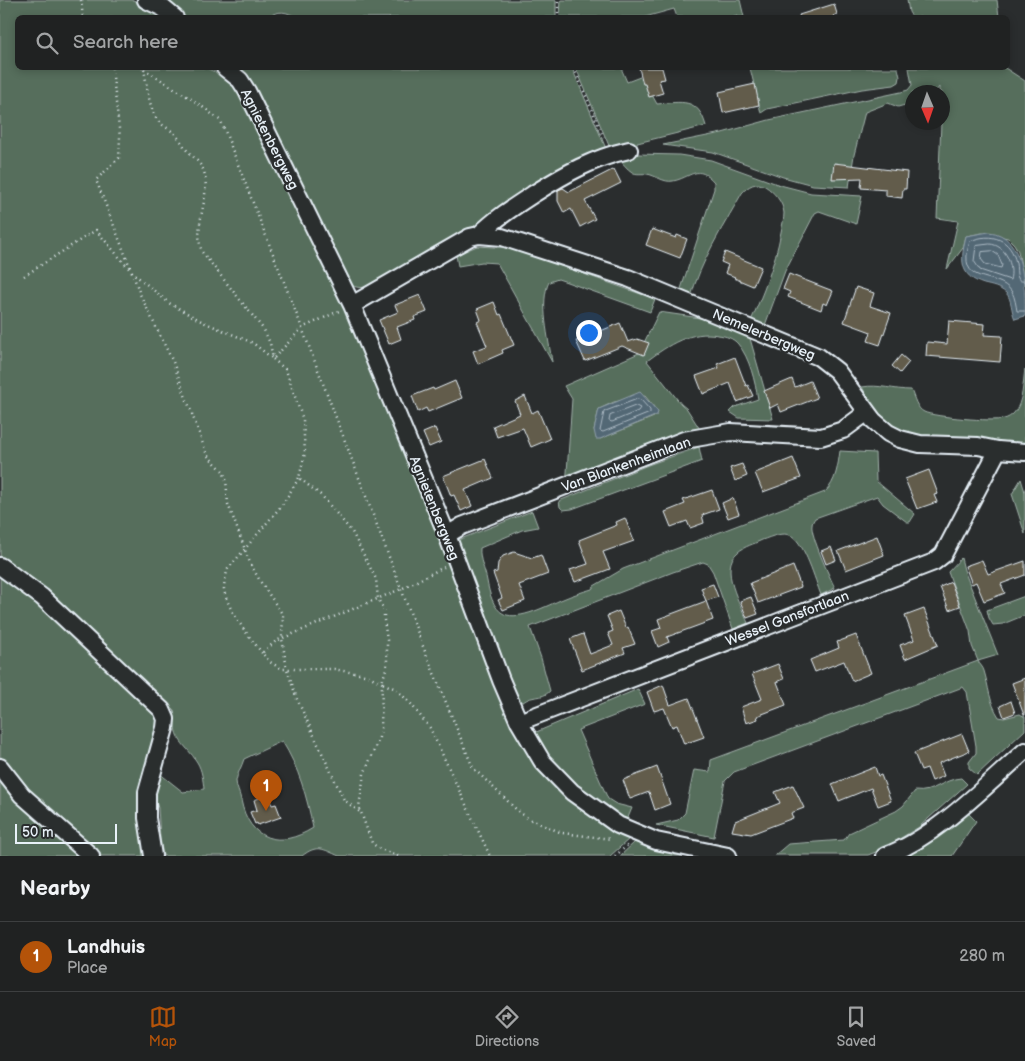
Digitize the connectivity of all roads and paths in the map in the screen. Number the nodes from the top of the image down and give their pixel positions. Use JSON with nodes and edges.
{"nodes":[{"id":1,"x":82,"y":0,"type":"edge"},
{"id":2,"x":146,"y":0,"type":"edge"},
{"id":3,"x":558,"y":0,"type":"edge"},
{"id":4,"x":83,"y":15,"type":"edge"},
{"id":5,"x":171,"y":15,"type":"edge"},
{"id":6,"x":558,"y":15,"type":"edge"},
{"id":7,"x":112,"y":70,"type":"edge"},
{"id":8,"x":144,"y":70,"type":"edge"},
{"id":9,"x":147,"y":70,"type":"edge"},
{"id":10,"x":228,"y":70,"type":"edge"},
{"id":11,"x":575,"y":70,"type":"edge"},
{"id":12,"x":629,"y":150,"type":"dead end"},
{"id":13,"x":611,"y":154,"type":"junction"},
{"id":14,"x":479,"y":235,"type":"junction"},
{"id":15,"x":132,"y":272,"type":"junction"},
{"id":16,"x":24,"y":276,"type":"dead end"},
{"id":17,"x":352,"y":305,"type":"junction"},
{"id":18,"x":302,"y":328,"type":"junction"},
{"id":19,"x":273,"y":358,"type":"junction"},
{"id":20,"x":866,"y":413,"type":"junction"},
{"id":21,"x":998,"y":450,"type":"junction"},
{"id":22,"x":1025,"y":452,"type":"edge"},
{"id":23,"x":299,"y":478,"type":"junction"},
{"id":24,"x":447,"y":535,"type":"junction"},
{"id":25,"x":246,"y":550,"type":"junction"},
{"id":26,"x":456,"y":560,"type":"junction"},
{"id":27,"x":0,"y":566,"type":"edge"},
{"id":28,"x":401,"y":589,"type":"junction"},
{"id":29,"x":378,"y":599,"type":"junction"},
{"id":30,"x":282,"y":639,"type":"junction"},
{"id":31,"x":262,"y":653,"type":"junction"},
{"id":32,"x":287,"y":669,"type":"junction"},
{"id":33,"x":382,"y":683,"type":"junction"},
{"id":34,"x":519,"y":722,"type":"junction"},
{"id":35,"x":1025,"y":751,"type":"edge"},
{"id":36,"x":0,"y":767,"type":"edge"},
{"id":37,"x":361,"y":813,"type":"junction"},
{"id":38,"x":614,"y":840,"type":"dead end"},
{"id":39,"x":622,"y":841,"type":"dead end"},
{"id":40,"x":629,"y":844,"type":"dead end"},
{"id":41,"x":91,"y":856,"type":"edge"},
{"id":42,"x":153,"y":856,"type":"edge"},
{"id":43,"x":398,"y":856,"type":"edge"},
{"id":44,"x":490,"y":856,"type":"edge"},
{"id":45,"x":728,"y":856,"type":"edge"},
{"id":46,"x":885,"y":856,"type":"edge"}],
"edges":[{"from":1,"to":4,"type":"path"},
{"from":2,"to":5,"type":"street"},
{"from":3,"to":6,"type":"path"},
{"from":7,"to":15,"type":"path"},
{"from":8,"to":19,"type":"path"},
{"from":9,"to":18,"type":"path"},
{"from":10,"to":17,"type":"street","name":"Agnietenbergweg"},
{"from":11,"to":13,"type":"path"},
{"from":12,"to":13,"type":"street","name":"Nemelerbergweg"},
{"from":13,"to":14,"type":"street","name":"Nemelerbergweg"},
{"from":14,"to":17,"type":"street","name":"Nemelerbergweg"},
{"from":14,"to":20,"type":"street","name":"Nemelerbergweg"},
{"from":15,"to":16,"type":"path"},
{"from":15,"to":19,"type":"path"},
{"from":15,"to":25,"type":"path"},
{"from":17,"to":18,"type":"path"},
{"from":17,"to":24,"type":"street","name":"Agnietenbergweg"},
{"from":18,"to":19,"type":"path"},
{"from":18,"to":28,"type":"path"},
{"from":19,"to":23,"type":"path"},
{"from":20,"to":21,"type":"street","name":"Nemelerbergweg"},
{"from":20,"to":24,"type":"street","name":"Van Blankenheimlaan"},
{"from":21,"to":22,"type":"street","name":"Nemelerbergweg"},
{"from":21,"to":34,"type":"street","name":"Wessel Gansfortlaan"},
{"from":23,"to":25,"type":"path"},
{"from":23,"to":29,"type":"path"},
{"from":24,"to":26,"type":"street","name":"Agnietenbergweg"},
{"from":25,"to":30,"type":"path"},
{"from":25,"to":31,"type":"path"},
{"from":26,"to":28,"type":"path"},
{"from":26,"to":34,"type":"street","name":"Agnietenbergweg"},
{"from":27,"to":42,"type":"street"},
{"from":28,"to":29,"type":"path"},
{"from":28,"to":38,"type":"path"},
{"from":29,"to":30,"type":"path"},
{"from":29,"to":33,"type":"path"},
{"from":30,"to":31,"type":"path"},
{"from":30,"to":32,"type":"path"},
{"from":31,"to":32,"type":"path"},
{"from":32,"to":33,"type":"path"},
{"from":32,"to":37,"type":"path"},
{"from":33,"to":37,"type":"path"},
{"from":33,"to":44,"type":"path"},
{"from":34,"to":45,"type":"street","name":"Agnietenbergweg"},
{"from":35,"to":46,"type":"street"},
{"from":36,"to":41,"type":"street"},
{"from":37,"to":43,"type":"path"},
{"from":39,"to":40,"type":"path"}]}
